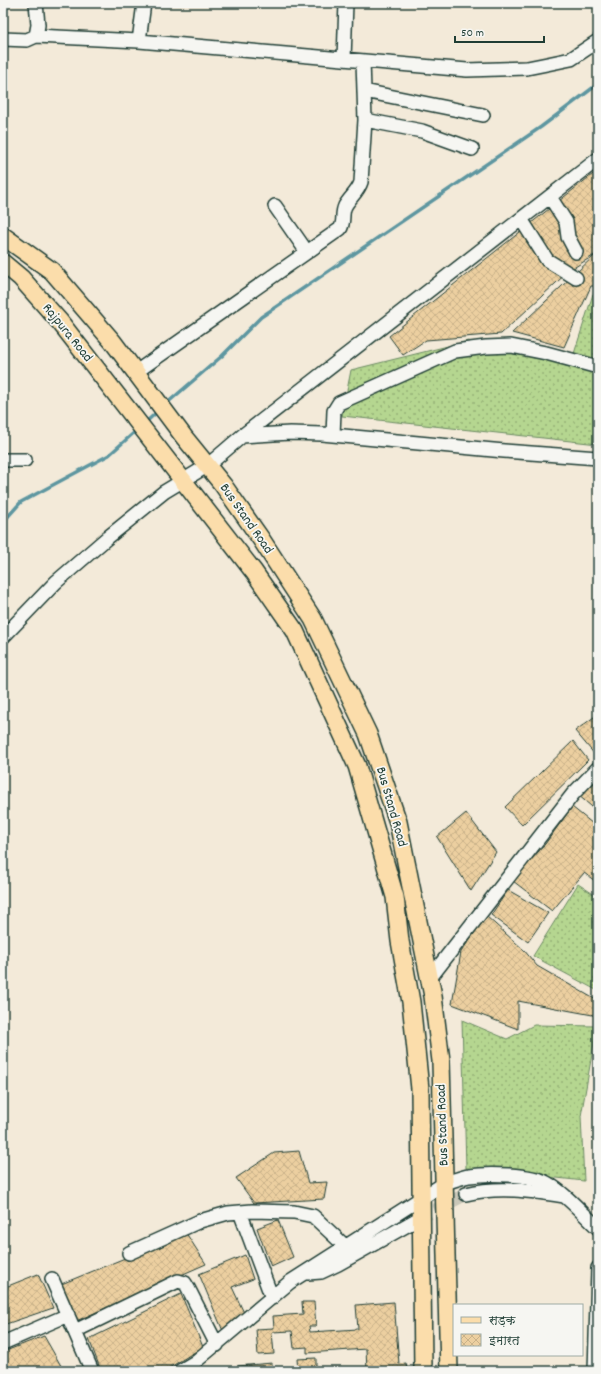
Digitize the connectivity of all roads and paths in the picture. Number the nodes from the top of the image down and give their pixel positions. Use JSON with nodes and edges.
{"nodes":[{"id":1,"x":36,"y":3,"type":"edge"},
{"id":2,"x":144,"y":3,"type":"edge"},
{"id":3,"x":346,"y":3,"type":"edge"},
{"id":4,"x":36,"y":36,"type":"junction"},
{"id":5,"x":3,"y":39,"type":"edge"},
{"id":6,"x":139,"y":41,"type":"junction"},
{"id":7,"x":598,"y":41,"type":"edge"},
{"id":8,"x":344,"y":59,"type":"junction"},
{"id":9,"x":363,"y":61,"type":"junction"},
{"id":10,"x":364,"y":91,"type":"junction"},
{"id":11,"x":483,"y":115,"type":"dead end"},
{"id":12,"x":365,"y":120,"type":"junction"},
{"id":13,"x":472,"y":149,"type":"dead end"},
{"id":14,"x":598,"y":159,"type":"edge"},
{"id":15,"x":550,"y":197,"type":"junction"},
{"id":16,"x":275,"y":206,"type":"dead end"},
{"id":17,"x":521,"y":219,"type":"junction"},
{"id":18,"x":3,"y":236,"type":"edge"},
{"id":19,"x":307,"y":252,"type":"junction"},
{"id":20,"x":576,"y":252,"type":"dead end"},
{"id":21,"x":3,"y":263,"type":"edge"},
{"id":22,"x":576,"y":278,"type":"dead end"},
{"id":23,"x":113,"y":342,"type":"joint"},
{"id":24,"x":598,"y":367,"type":"edge"},
{"id":25,"x":136,"y":372,"type":"junction"},
{"id":26,"x":126,"y":408,"type":"joint"},
{"id":27,"x":333,"y":435,"type":"junction"},
{"id":28,"x":242,"y":436,"type":"junction"},
{"id":29,"x":598,"y":458,"type":"edge"},
{"id":30,"x":3,"y":460,"type":"edge"},
{"id":31,"x":25,"y":460,"type":"dead end"},
{"id":32,"x":207,"y":466,"type":"junction"},
{"id":33,"x":184,"y":480,"type":"junction"},
{"id":34,"x":3,"y":637,"type":"edge"},
{"id":35,"x":598,"y":768,"type":"edge"},
{"id":36,"x":430,"y":978,"type":"junction"},
{"id":37,"x":445,"y":1183,"type":"junction"},
{"id":38,"x":466,"y":1194,"type":"tunnel mouth"},
{"id":39,"x":564,"y":1196,"type":"junction"},
{"id":40,"x":422,"y":1200,"type":"junction"},
{"id":41,"x":240,"y":1212,"type":"junction"},
{"id":42,"x":418,"y":1219,"type":"tunnel mouth"},
{"id":43,"x":598,"y":1224,"type":"edge"},
{"id":44,"x":598,"y":1228,"type":"edge"},
{"id":45,"x":598,"y":1236,"type":"edge"},
{"id":46,"x":346,"y":1247,"type":"junction"},
{"id":47,"x":129,"y":1253,"type":"dead end"},
{"id":48,"x":598,"y":1268,"type":"edge"},
{"id":49,"x":307,"y":1273,"type":"junction"},
{"id":50,"x":52,"y":1279,"type":"dead end"},
{"id":51,"x":272,"y":1298,"type":"junction"},
{"id":52,"x":68,"y":1315,"type":"junction"},
{"id":53,"x":75,"y":1331,"type":"junction"},
{"id":54,"x":3,"y":1343,"type":"edge"},
{"id":55,"x":217,"y":1344,"type":"junction"},
{"id":56,"x":196,"y":1367,"type":"edge"},
{"id":57,"x":92,"y":1371,"type":"edge"},
{"id":58,"x":180,"y":1371,"type":"edge"},
{"id":59,"x":423,"y":1371,"type":"edge"},
{"id":60,"x":449,"y":1371,"type":"edge"},
{"id":61,"x":595,"y":1371,"type":"edge"}],
"edges":[{"from":1,"to":4,"type":"street"},
{"from":2,"to":6,"type":"street"},
{"from":3,"to":8,"type":"street"},
{"from":4,"to":5,"type":"street"},
{"from":4,"to":6,"type":"street"},
{"from":6,"to":8,"type":"street"},
{"from":7,"to":9,"type":"street"},
{"from":8,"to":9,"type":"street"},
{"from":9,"to":10,"type":"street"},
{"from":10,"to":11,"type":"street"},
{"from":10,"to":12,"type":"street"},
{"from":12,"to":13,"type":"street"},
{"from":12,"to":19,"type":"street"},
{"from":14,"to":15,"type":"street"},
{"from":15,"to":17,"type":"street"},
{"from":15,"to":20,"type":"street"},
{"from":16,"to":19,"type":"street"},
{"from":17,"to":22,"type":"street"},
{"from":17,"to":28,"type":"street"},
{"from":18,"to":23,"type":"main road","name":"Rajpura Road"},
{"from":19,"to":25,"type":"street"},
{"from":21,"to":26,"type":"main road","name":"Rajpura Road"},
{"from":23,"to":25,"type":"main road","name":"Bus Stand Road"},
{"from":24,"to":27,"type":"street"},
{"from":25,"to":32,"type":"main road","name":"Bus Stand Road"},
{"from":26,"to":33,"type":"main road","name":"Bus Stand Road"},
{"from":27,"to":28,"type":"street"},
{"from":27,"to":29,"type":"street"},
{"from":28,"to":32,"type":"street"},
{"from":30,"to":31,"type":"street"},
{"from":32,"to":33,"type":"street"},
{"from":32,"to":36,"type":"main road","name":"Bus Stand Road"},
{"from":33,"to":34,"type":"street"},
{"from":33,"to":40,"type":"main road","name":"Bus Stand Road"},
{"from":35,"to":36,"type":"street"},
{"from":36,"to":37,"type":"main road","name":"Bus Stand Road"},
{"from":37,"to":39,"type":"street"},
{"from":37,"to":40,"type":"street"},
{"from":37,"to":60,"type":"main road","name":"Bus Stand Road"},
{"from":38,"to":39,"type":"street"},
{"from":39,"to":44,"type":"street"},
{"from":40,"to":46,"type":"street"},
{"from":40,"to":59,"type":"main road","name":"Bus Stand Road"},
{"from":41,"to":46,"type":"street"},
{"from":41,"to":47,"type":"street"},
{"from":41,"to":51,"type":"street"},
{"from":42,"to":49,"type":"street"},
{"from":43,"to":44,"type":"street"},
{"from":44,"to":45,"type":"street"},
{"from":46,"to":49,"type":"street"},
{"from":48,"to":61,"type":"street"},
{"from":49,"to":51,"type":"street"},
{"from":50,"to":52,"type":"street"},
{"from":51,"to":55,"type":"street"},
{"from":52,"to":53,"type":"street"},
{"from":52,"to":54,"type":"street"},
{"from":53,"to":55,"type":"street"},
{"from":53,"to":57,"type":"street"},
{"from":55,"to":56,"type":"street"},
{"from":56,"to":58,"type":"street"}]}
